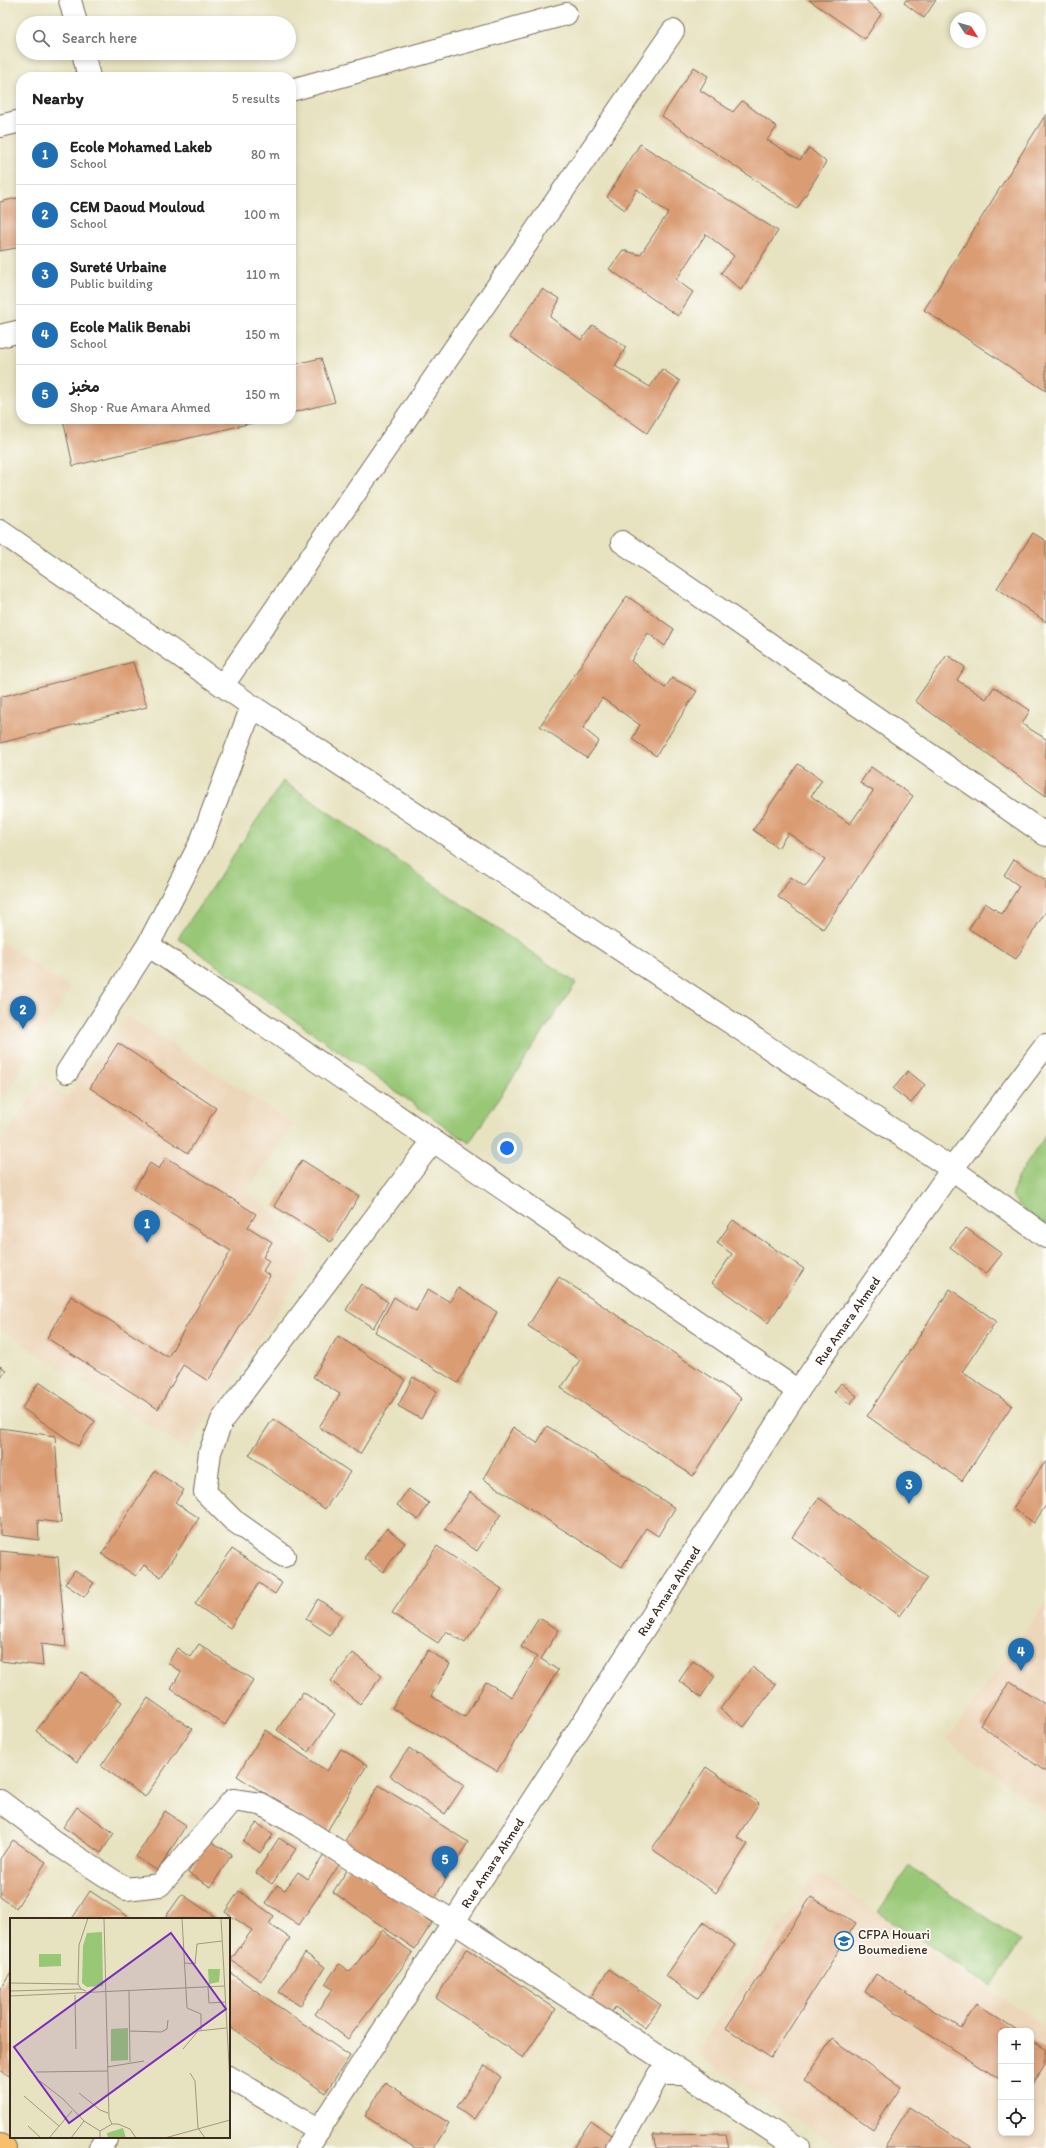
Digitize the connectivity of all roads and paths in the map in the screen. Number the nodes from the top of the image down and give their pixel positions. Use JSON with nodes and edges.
{"nodes":[{"id":1,"x":70,"y":0,"type":"edge"},
{"id":2,"x":566,"y":14,"type":"dead end"},
{"id":3,"x":74,"y":16,"type":"edge"},
{"id":4,"x":673,"y":31,"type":"dead end"},
{"id":5,"x":85,"y":60,"type":"edge"},
{"id":6,"x":88,"y":72,"type":"edge"},
{"id":7,"x":296,"y":89,"type":"edge"},
{"id":8,"x":16,"y":122,"type":"edge"},
{"id":9,"x":0,"y":126,"type":"edge"},
{"id":10,"x":16,"y":332,"type":"edge"},
{"id":11,"x":0,"y":336,"type":"edge"},
{"id":12,"x":0,"y":531,"type":"edge"},
{"id":13,"x":622,"y":542,"type":"dead end"},
{"id":14,"x":223,"y":686,"type":"junction"},
{"id":15,"x":252,"y":706,"type":"junction"},
{"id":16,"x":1046,"y":835,"type":"edge"},
{"id":17,"x":148,"y":945,"type":"junction"},
{"id":18,"x":1046,"y":1045,"type":"edge"},
{"id":19,"x":67,"y":1072,"type":"dead end"},
{"id":20,"x":433,"y":1141,"type":"junction"},
{"id":21,"x":952,"y":1169,"type":"junction"},
{"id":22,"x":1046,"y":1237,"type":"edge"},
{"id":23,"x":798,"y":1391,"type":"junction"},
{"id":24,"x":284,"y":1556,"type":"dead end"},
{"id":25,"x":0,"y":1801,"type":"edge"},
{"id":26,"x":454,"y":1922,"type":"junction"},
{"id":27,"x":683,"y":2074,"type":"junction"},
{"id":28,"x":230,"y":2078,"type":"edge"},
{"id":29,"x":106,"y":2138,"type":"edge"},
{"id":30,"x":313,"y":2139,"type":"edge"},
{"id":31,"x":0,"y":2145,"type":"edge"},
{"id":32,"x":5,"y":2148,"type":"edge"},
{"id":33,"x":100,"y":2148,"type":"edge"},
{"id":34,"x":617,"y":2148,"type":"edge"},
{"id":35,"x":798,"y":2148,"type":"edge"}],
"edges":[{"from":1,"to":3,"type":"street"},
{"from":2,"to":7,"type":"street"},
{"from":4,"to":14,"type":"street"},
{"from":5,"to":6,"type":"street"},
{"from":8,"to":9,"type":"street"},
{"from":10,"to":11,"type":"street"},
{"from":12,"to":14,"type":"street"},
{"from":13,"to":16,"type":"street"},
{"from":14,"to":15,"type":"street"},
{"from":15,"to":17,"type":"street"},
{"from":15,"to":21,"type":"street"},
{"from":17,"to":19,"type":"street"},
{"from":17,"to":20,"type":"street"},
{"from":18,"to":21,"type":"street","name":"Rue Amara Ahmed"},
{"from":20,"to":23,"type":"street"},
{"from":20,"to":24,"type":"street"},
{"from":21,"to":22,"type":"street"},
{"from":21,"to":23,"type":"street","name":"Rue Amara Ahmed"},
{"from":23,"to":26,"type":"street","name":"Rue Amara Ahmed"},
{"from":25,"to":26,"type":"street"},
{"from":26,"to":27,"type":"street"},
{"from":26,"to":30,"type":"street","name":"Rue Amara Ahmed"},
{"from":27,"to":34,"type":"street"},
{"from":27,"to":35,"type":"street"},
{"from":28,"to":30,"type":"street"},
{"from":29,"to":33,"type":"street"},
{"from":31,"to":32,"type":"main road"}]}
